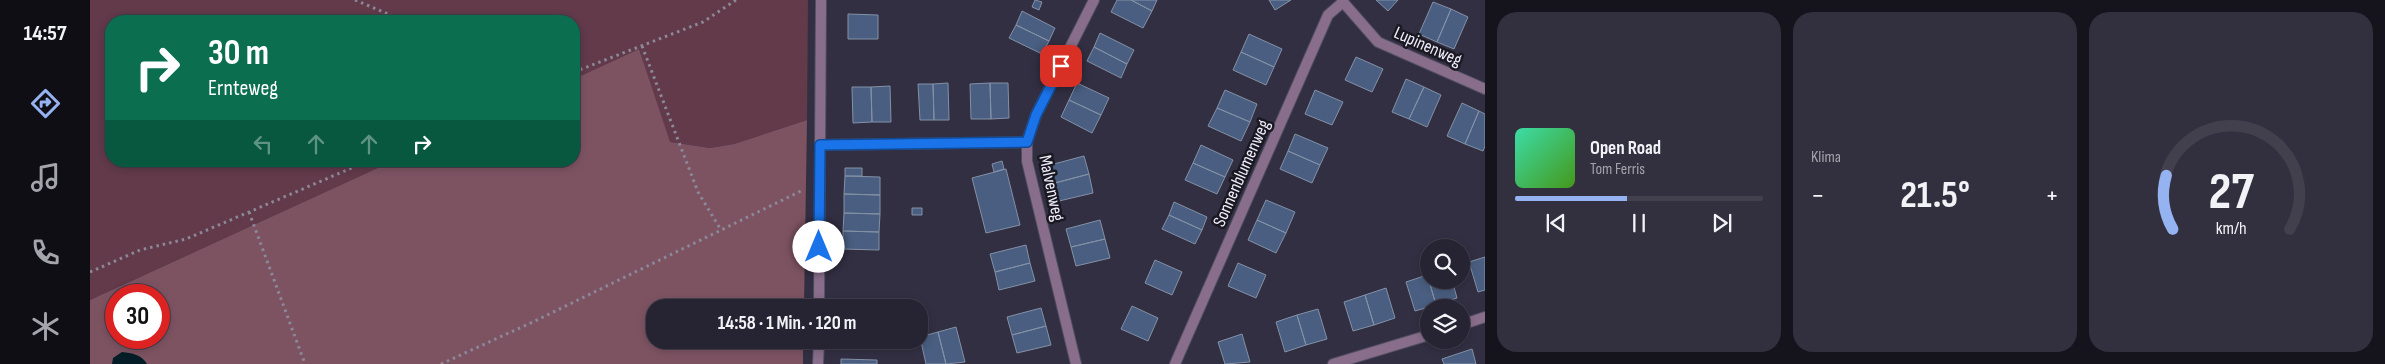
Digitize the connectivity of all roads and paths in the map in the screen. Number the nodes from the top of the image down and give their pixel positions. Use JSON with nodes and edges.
{"nodes":[{"id":1,"x":355,"y":0,"type":"edge"},
{"id":2,"x":736,"y":0,"type":"edge"},
{"id":3,"x":821,"y":0,"type":"edge"},
{"id":4,"x":1094,"y":0,"type":"edge"},
{"id":5,"x":1343,"y":1,"type":"edge"},
{"id":6,"x":391,"y":15,"type":"edge"},
{"id":7,"x":642,"y":46,"type":"junction"},
{"id":8,"x":580,"y":70,"type":"edge"},
{"id":9,"x":1485,"y":88,"type":"edge"},
{"id":10,"x":1027,"y":142,"type":"junction"},
{"id":11,"x":820,"y":145,"type":"junction"},
{"id":12,"x":354,"y":167,"type":"edge"},
{"id":13,"x":820,"y":182,"type":"junction"},
{"id":14,"x":249,"y":212,"type":"junction"},
{"id":15,"x":721,"y":230,"type":"junction"},
{"id":16,"x":90,"y":272,"type":"edge"},
{"id":17,"x":819,"y":299,"type":"edge"},
{"id":18,"x":1485,"y":317,"type":"edge"},
{"id":19,"x":1470,"y":322,"type":"edge"},
{"id":20,"x":1420,"y":338,"type":"edge"},
{"id":21,"x":818,"y":349,"type":"edge"},
{"id":22,"x":305,"y":364,"type":"edge"},
{"id":23,"x":441,"y":364,"type":"edge"},
{"id":24,"x":818,"y":364,"type":"edge"},
{"id":25,"x":1076,"y":364,"type":"edge"},
{"id":26,"x":1175,"y":364,"type":"edge"},
{"id":27,"x":1333,"y":364,"type":"edge"}],
"edges":[{"from":1,"to":6,"type":"path"},
{"from":2,"to":7,"type":"path"},
{"from":3,"to":11,"type":"street"},
{"from":4,"to":10,"type":"street","name":"Malvenweg"},
{"from":5,"to":9,"type":"street","name":"Lupinenweg"},
{"from":5,"to":26,"type":"street","name":"Sonnenblumenweg"},
{"from":7,"to":8,"type":"path"},
{"from":7,"to":15,"type":"path"},
{"from":10,"to":11,"type":"street"},
{"from":10,"to":25,"type":"street","name":"Malvenweg"},
{"from":11,"to":13,"type":"street"},
{"from":12,"to":14,"type":"path"},
{"from":13,"to":15,"type":"path"},
{"from":13,"to":17,"type":"street"},
{"from":14,"to":16,"type":"path"},
{"from":14,"to":22,"type":"path"},
{"from":15,"to":23,"type":"path"},
{"from":18,"to":19,"type":"street"},
{"from":20,"to":27,"type":"street"},
{"from":21,"to":24,"type":"street"}]}
